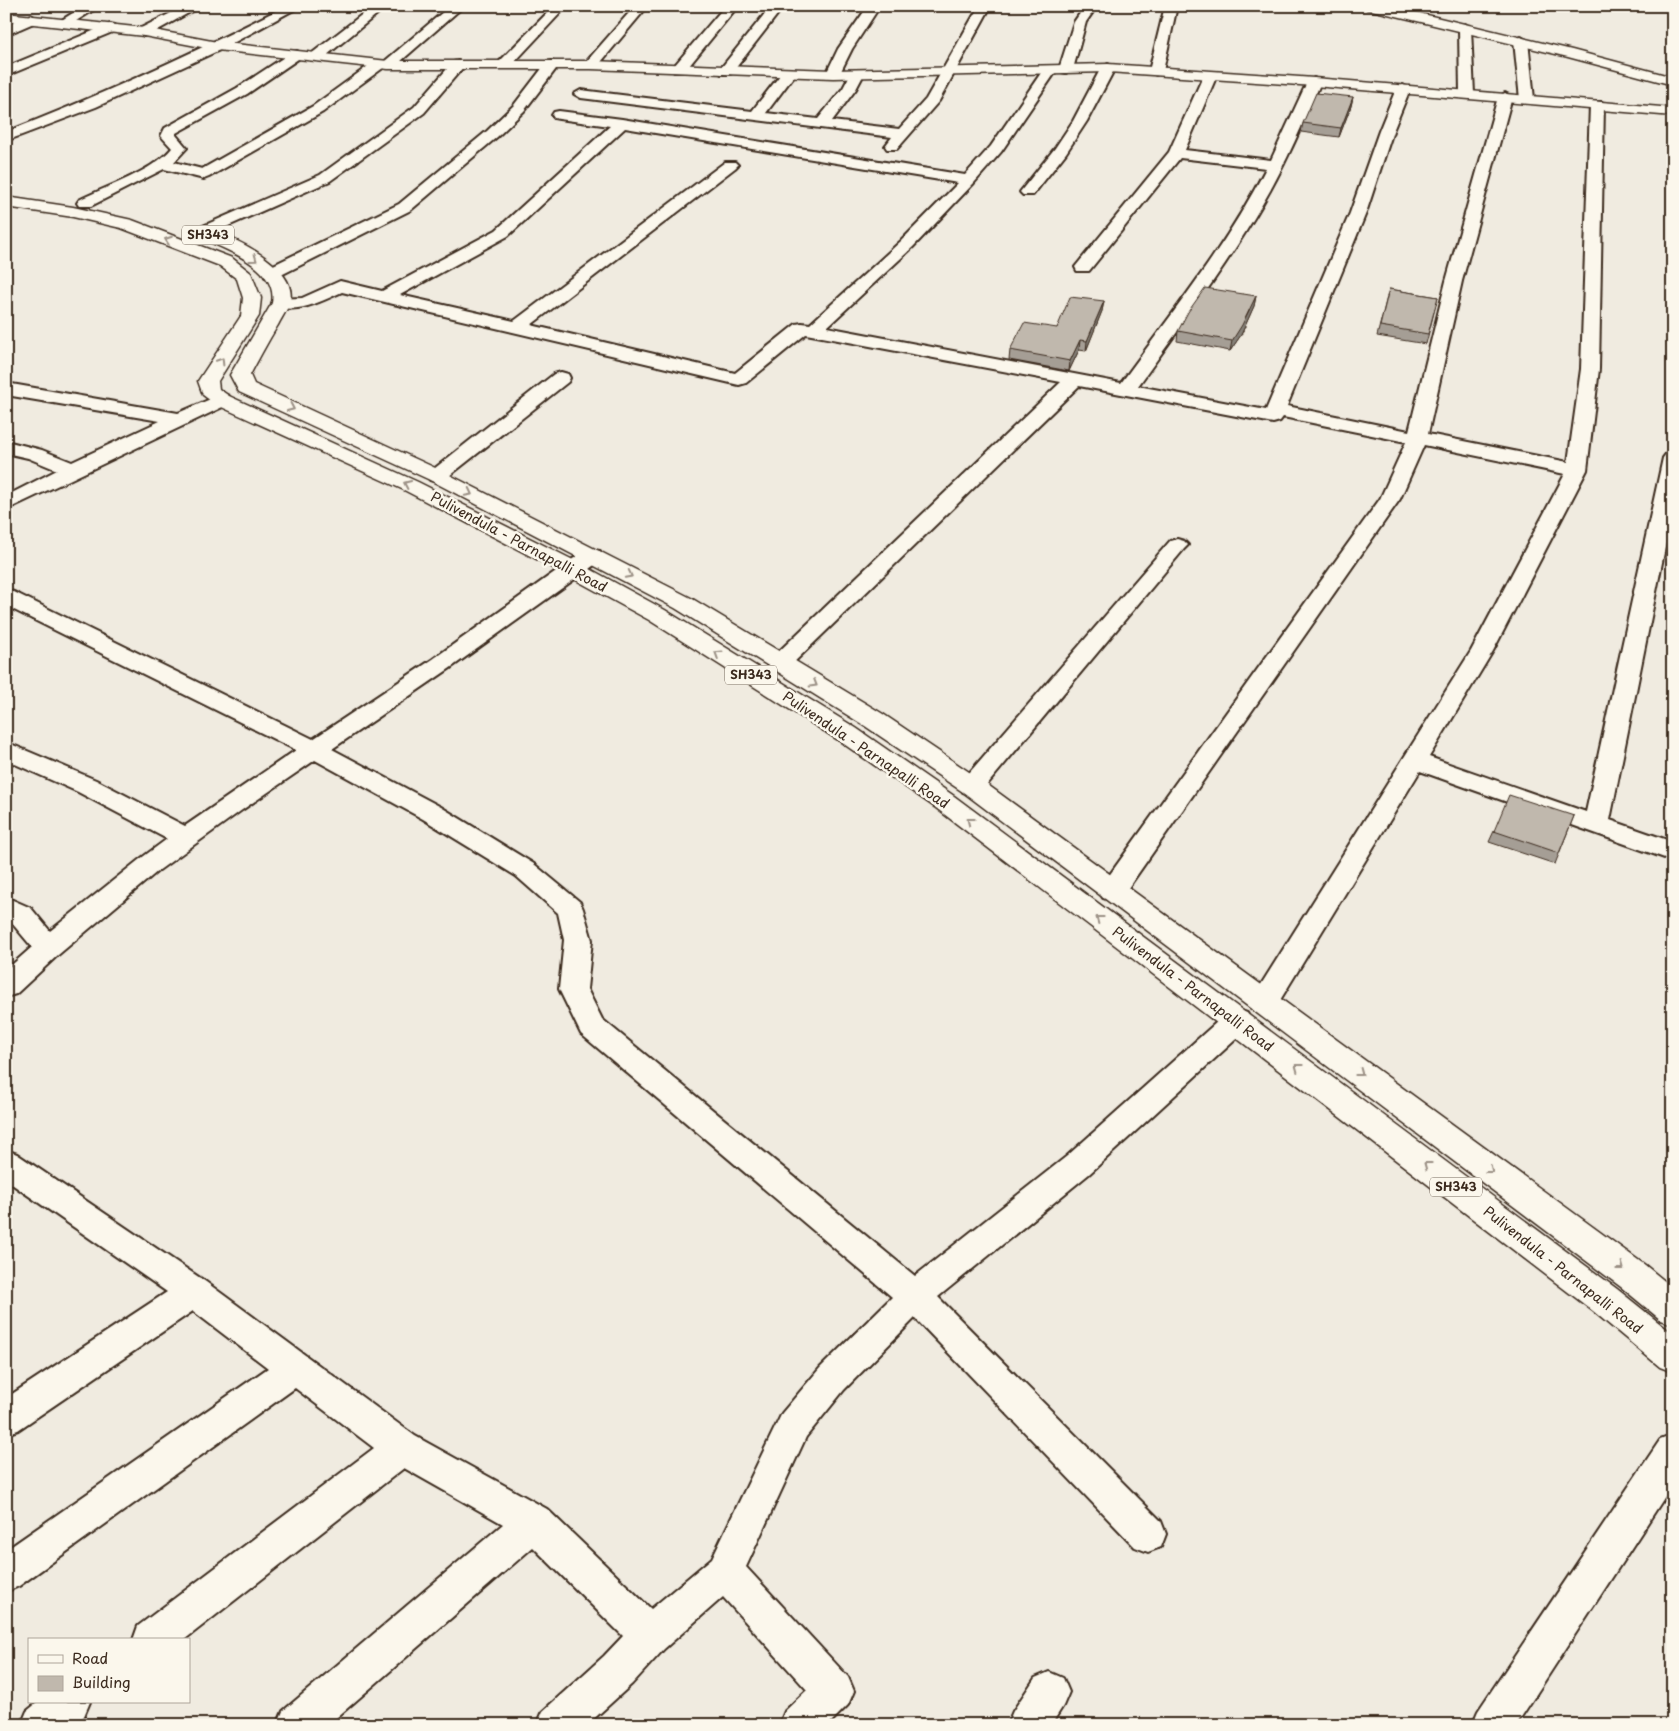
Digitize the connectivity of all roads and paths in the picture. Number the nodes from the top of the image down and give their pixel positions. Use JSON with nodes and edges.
{"nodes":[{"id":1,"x":94,"y":6,"type":"edge"},
{"id":2,"x":195,"y":6,"type":"edge"},
{"id":3,"x":295,"y":6,"type":"edge"},
{"id":4,"x":381,"y":6,"type":"edge"},
{"id":5,"x":458,"y":6,"type":"edge"},
{"id":6,"x":561,"y":6,"type":"edge"},
{"id":7,"x":642,"y":6,"type":"edge"},
{"id":8,"x":732,"y":6,"type":"edge"},
{"id":9,"x":778,"y":6,"type":"edge"},
{"id":10,"x":874,"y":6,"type":"edge"},
{"id":11,"x":985,"y":6,"type":"edge"},
{"id":12,"x":1091,"y":6,"type":"edge"},
{"id":13,"x":1172,"y":6,"type":"edge"},
{"id":14,"x":1372,"y":6,"type":"edge"},
{"id":15,"x":6,"y":17,"type":"edge"},
{"id":16,"x":32,"y":19,"type":"junction"},
{"id":17,"x":63,"y":23,"type":"junction"},
{"id":18,"x":110,"y":28,"type":"junction"},
{"id":19,"x":1465,"y":28,"type":"junction"},
{"id":20,"x":6,"y":31,"type":"edge"},
{"id":21,"x":144,"y":32,"type":"junction"},
{"id":22,"x":1521,"y":42,"type":"junction"},
{"id":23,"x":217,"y":46,"type":"junction"},
{"id":24,"x":297,"y":55,"type":"junction"},
{"id":25,"x":316,"y":57,"type":"junction"},
{"id":26,"x":384,"y":64,"type":"junction"},
{"id":27,"x":458,"y":65,"type":"junction"},
{"id":28,"x":504,"y":65,"type":"junction"},
{"id":29,"x":552,"y":65,"type":"junction"},
{"id":30,"x":596,"y":65,"type":"junction"},
{"id":31,"x":679,"y":68,"type":"junction"},
{"id":32,"x":1108,"y":68,"type":"junction"},
{"id":33,"x":1066,"y":69,"type":"junction"},
{"id":34,"x":1050,"y":70,"type":"junction"},
{"id":35,"x":726,"y":71,"type":"junction"},
{"id":36,"x":1156,"y":71,"type":"junction"},
{"id":37,"x":6,"y":72,"type":"edge"},
{"id":38,"x":789,"y":73,"type":"junction"},
{"id":39,"x":947,"y":73,"type":"junction"},
{"id":40,"x":833,"y":74,"type":"junction"},
{"id":41,"x":857,"y":74,"type":"junction"},
{"id":42,"x":1210,"y":75,"type":"junction"},
{"id":43,"x":1673,"y":81,"type":"edge"},
{"id":44,"x":1314,"y":82,"type":"junction"},
{"id":45,"x":1403,"y":89,"type":"junction"},
{"id":46,"x":581,"y":94,"type":"junction"},
{"id":47,"x":1467,"y":94,"type":"junction"},
{"id":48,"x":1505,"y":97,"type":"junction"},
{"id":49,"x":1527,"y":99,"type":"junction"},
{"id":50,"x":1597,"y":105,"type":"junction"},
{"id":51,"x":1673,"y":112,"type":"edge"},
{"id":52,"x":755,"y":116,"type":"junction"},
{"id":53,"x":622,"y":123,"type":"junction"},
{"id":54,"x":822,"y":124,"type":"junction"},
{"id":55,"x":902,"y":134,"type":"junction"},
{"id":56,"x":6,"y":138,"type":"edge"},
{"id":57,"x":1176,"y":153,"type":"junction"},
{"id":58,"x":162,"y":164,"type":"junction"},
{"id":59,"x":730,"y":165,"type":"dead end"},
{"id":60,"x":877,"y":165,"type":"junction"},
{"id":61,"x":1276,"y":165,"type":"junction"},
{"id":62,"x":969,"y":180,"type":"junction"},
{"id":63,"x":6,"y":192,"type":"edge"},
{"id":64,"x":1028,"y":192,"type":"dead end"},
{"id":65,"x":6,"y":202,"type":"edge"},
{"id":66,"x":85,"y":203,"type":"junction"},
{"id":67,"x":202,"y":232,"type":"junction"},
{"id":68,"x":1083,"y":267,"type":"dead end"},
{"id":69,"x":271,"y":273,"type":"junction"},
{"id":70,"x":386,"y":296,"type":"junction"},
{"id":71,"x":282,"y":303,"type":"junction"},
{"id":72,"x":518,"y":327,"type":"junction"},
{"id":73,"x":814,"y":330,"type":"junction"},
{"id":74,"x":561,"y":378,"type":"dead end"},
{"id":75,"x":1075,"y":379,"type":"junction"},
{"id":76,"x":246,"y":388,"type":"junction"},
{"id":77,"x":6,"y":389,"type":"edge"},
{"id":78,"x":1126,"y":389,"type":"junction"},
{"id":79,"x":222,"y":400,"type":"junction"},
{"id":80,"x":1276,"y":410,"type":"junction"},
{"id":81,"x":180,"y":419,"type":"junction"},
{"id":82,"x":1417,"y":438,"type":"junction"},
{"id":83,"x":6,"y":447,"type":"edge"},
{"id":84,"x":1673,"y":458,"type":"edge"},
{"id":85,"x":73,"y":469,"type":"junction"},
{"id":86,"x":1577,"y":470,"type":"junction"},
{"id":87,"x":437,"y":476,"type":"junction"},
{"id":88,"x":6,"y":504,"type":"edge"},
{"id":89,"x":1177,"y":545,"type":"dead end"},
{"id":90,"x":583,"y":563,"type":"junction"},
{"id":91,"x":6,"y":597,"type":"edge"},
{"id":92,"x":780,"y":663,"type":"junction"},
{"id":93,"x":313,"y":749,"type":"junction"},
{"id":94,"x":6,"y":750,"type":"edge"},
{"id":95,"x":1413,"y":760,"type":"junction"},
{"id":96,"x":972,"y":786,"type":"junction"},
{"id":97,"x":1596,"y":825,"type":"junction"},
{"id":98,"x":186,"y":838,"type":"junction"},
{"id":99,"x":1673,"y":852,"type":"edge"},
{"id":100,"x":1112,"y":891,"type":"junction"},
{"id":101,"x":6,"y":907,"type":"edge"},
{"id":102,"x":48,"y":948,"type":"junction"},
{"id":103,"x":6,"y":987,"type":"edge"},
{"id":104,"x":1264,"y":1002,"type":"junction"},
{"id":105,"x":1237,"y":1021,"type":"junction"},
{"id":106,"x":6,"y":1163,"type":"edge"},
{"id":107,"x":194,"y":1292,"type":"junction"},
{"id":108,"x":915,"y":1296,"type":"junction"},
{"id":109,"x":1673,"y":1309,"type":"edge"},
{"id":110,"x":1673,"y":1356,"type":"edge"},
{"id":111,"x":296,"y":1368,"type":"junction"},
{"id":112,"x":6,"y":1418,"type":"edge"},
{"id":113,"x":402,"y":1448,"type":"junction"},
{"id":114,"x":1673,"y":1452,"type":"edge"},
{"id":115,"x":534,"y":1522,"type":"junction"},
{"id":116,"x":1148,"y":1534,"type":"dead end"},
{"id":117,"x":725,"y":1572,"type":"junction"},
{"id":118,"x":6,"y":1573,"type":"edge"},
{"id":119,"x":650,"y":1635,"type":"junction"},
{"id":120,"x":155,"y":1638,"type":"edge"},
{"id":121,"x":1049,"y":1692,"type":"dead end"},
{"id":122,"x":67,"y":1704,"type":"edge"},
{"id":123,"x":41,"y":1725,"type":"edge"},
{"id":124,"x":297,"y":1725,"type":"edge"},
{"id":125,"x":557,"y":1725,"type":"edge"},
{"id":126,"x":799,"y":1725,"type":"edge"},
{"id":127,"x":1027,"y":1725,"type":"edge"},
{"id":128,"x":1492,"y":1725,"type":"edge"}],
"edges":[{"from":1,"to":17,"type":"street"},
{"from":2,"to":21,"type":"street"},
{"from":3,"to":23,"type":"street"},
{"from":4,"to":25,"type":"street"},
{"from":5,"to":26,"type":"street"},
{"from":6,"to":28,"type":"street"},
{"from":7,"to":30,"type":"street"},
{"from":8,"to":31,"type":"street"},
{"from":9,"to":35,"type":"street"},
{"from":10,"to":40,"type":"street"},
{"from":11,"to":39,"type":"street"},
{"from":12,"to":33,"type":"street"},
{"from":13,"to":36,"type":"street"},
{"from":14,"to":19,"type":"main road"},
{"from":15,"to":16,"type":"main road"},
{"from":16,"to":17,"type":"main road"},
{"from":16,"to":20,"type":"street"},
{"from":17,"to":18,"type":"main road"},
{"from":18,"to":21,"type":"main road"},
{"from":18,"to":37,"type":"street"},
{"from":19,"to":22,"type":"main road"},
{"from":19,"to":47,"type":"street"},
{"from":21,"to":23,"type":"main road"},
{"from":22,"to":43,"type":"main road"},
{"from":22,"to":49,"type":"street"},
{"from":23,"to":24,"type":"main road"},
{"from":23,"to":56,"type":"street"},
{"from":24,"to":25,"type":"main road"},
{"from":24,"to":58,"type":"street"},
{"from":25,"to":26,"type":"main road"},
{"from":26,"to":27,"type":"main road"},
{"from":26,"to":58,"type":"street"},
{"from":27,"to":28,"type":"main road"},
{"from":27,"to":67,"type":"street"},
{"from":28,"to":29,"type":"main road"},
{"from":29,"to":30,"type":"main road"},
{"from":29,"to":69,"type":"street"},
{"from":30,"to":31,"type":"main road"},
{"from":30,"to":46,"type":"street"},
{"from":31,"to":35,"type":"main road"},
{"from":32,"to":33,"type":"main road"},
{"from":32,"to":36,"type":"main road"},
{"from":32,"to":64,"type":"street"},
{"from":33,"to":34,"type":"main road"},
{"from":34,"to":39,"type":"main road"},
{"from":34,"to":62,"type":"street"},
{"from":35,"to":38,"type":"main road"},
{"from":36,"to":42,"type":"main road"},
{"from":38,"to":40,"type":"main road"},
{"from":38,"to":52,"type":"street"},
{"from":39,"to":41,"type":"main road"},
{"from":39,"to":55,"type":"street"},
{"from":40,"to":41,"type":"main road"},
{"from":41,"to":54,"type":"street"},
{"from":42,"to":44,"type":"main road"},
{"from":42,"to":57,"type":"street"},
{"from":44,"to":45,"type":"main road"},
{"from":44,"to":61,"type":"street"},
{"from":45,"to":47,"type":"main road"},
{"from":45,"to":80,"type":"street"},
{"from":46,"to":52,"type":"street"},
{"from":46,"to":53,"type":"street"},
{"from":47,"to":48,"type":"main road"},
{"from":48,"to":49,"type":"main road"},
{"from":48,"to":82,"type":"street"},
{"from":49,"to":50,"type":"main road"},
{"from":50,"to":51,"type":"main road"},
{"from":50,"to":86,"type":"street"},
{"from":52,"to":54,"type":"street"},
{"from":53,"to":60,"type":"street"},
{"from":53,"to":70,"type":"street"},
{"from":54,"to":55,"type":"street"},
{"from":55,"to":60,"type":"street"},
{"from":57,"to":61,"type":"street"},
{"from":57,"to":68,"type":"street"},
{"from":58,"to":66,"type":"street"},
{"from":59,"to":72,"type":"street"},
{"from":60,"to":62,"type":"street"},
{"from":61,"to":78,"type":"street"},
{"from":62,"to":73,"type":"street"},
{"from":63,"to":66,"type":"main road","number":"SH343"},
{"from":79,"to":65,"type":"main road","name":"Pulivendula - Parnapalli Road","one_way":true},
{"from":66,"to":67,"type":"main road","number":"SH343"},
{"from":67,"to":69,"type":"main road","number":"SH343","one_way":true},
{"from":69,"to":71,"type":"main road","number":"SH343"},
{"from":70,"to":71,"type":"street"},
{"from":70,"to":72,"type":"street"},
{"from":71,"to":76,"type":"main road"},
{"from":72,"to":73,"type":"street"},
{"from":73,"to":75,"type":"street"},
{"from":74,"to":87,"type":"street"},
{"from":75,"to":78,"type":"street"},
{"from":75,"to":92,"type":"street"},
{"from":76,"to":79,"type":"main road"},
{"from":76,"to":87,"type":"main road","name":"Pulivendula - Parnapalli Road","number":"SH343","one_way":true},
{"from":77,"to":81,"type":"street"},
{"from":78,"to":80,"type":"street"},
{"from":79,"to":81,"type":"street"},
{"from":90,"to":79,"type":"main road","name":"Pulivendula - Parnapalli Road","number":"SH343","one_way":true},
{"from":80,"to":82,"type":"street"},
{"from":81,"to":85,"type":"street"},
{"from":82,"to":86,"type":"street"},
{"from":82,"to":100,"type":"street"},
{"from":83,"to":85,"type":"street"},
{"from":84,"to":97,"type":"street"},
{"from":85,"to":88,"type":"street"},
{"from":86,"to":95,"type":"street"},
{"from":87,"to":90,"type":"main road","name":"Pulivendula - Parnapalli Road","number":"SH343","one_way":true},
{"from":89,"to":96,"type":"street"},
{"from":90,"to":92,"type":"main road","name":"Pulivendula - Parnapalli Road","number":"SH343","one_way":true},
{"from":90,"to":93,"type":"street"},
{"from":105,"to":90,"type":"main road","name":"Pulivendula - Parnapalli Road","number":"SH343","one_way":true},
{"from":91,"to":93,"type":"street"},
{"from":92,"to":96,"type":"main road","name":"Pulivendula - Parnapalli Road","number":"SH343","one_way":true},
{"from":93,"to":98,"type":"street"},
{"from":93,"to":108,"type":"street"},
{"from":94,"to":98,"type":"street"},
{"from":95,"to":97,"type":"street"},
{"from":95,"to":104,"type":"street"},
{"from":96,"to":100,"type":"main road","name":"Pulivendula - Parnapalli Road","number":"SH343"},
{"from":97,"to":99,"type":"street"},
{"from":98,"to":102,"type":"street"},
{"from":100,"to":104,"type":"main road","name":"Pulivendula - Parnapalli Road","number":"SH343"},
{"from":101,"to":102,"type":"street"},
{"from":102,"to":103,"type":"street"},
{"from":104,"to":105,"type":"main road"},
{"from":104,"to":109,"type":"main road","name":"Pulivendula - Parnapalli Road","number":"SH343","one_way":true},
{"from":105,"to":108,"type":"street"},
{"from":110,"to":105,"type":"main road","name":"Pulivendula - Parnapalli Road","number":"SH343","one_way":true},
{"from":106,"to":107,"type":"street"},
{"from":107,"to":111,"type":"street"},
{"from":107,"to":112,"type":"street"},
{"from":108,"to":116,"type":"street"},
{"from":108,"to":117,"type":"street"},
{"from":111,"to":113,"type":"street"},
{"from":111,"to":118,"type":"street"},
{"from":113,"to":115,"type":"street"},
{"from":113,"to":120,"type":"street"},
{"from":114,"to":128,"type":"street"},
{"from":115,"to":119,"type":"street"},
{"from":115,"to":124,"type":"street"},
{"from":117,"to":119,"type":"street"},
{"from":117,"to":126,"type":"street"},
{"from":119,"to":125,"type":"street"},
{"from":121,"to":127,"type":"street"},
{"from":122,"to":123,"type":"street"}]}
